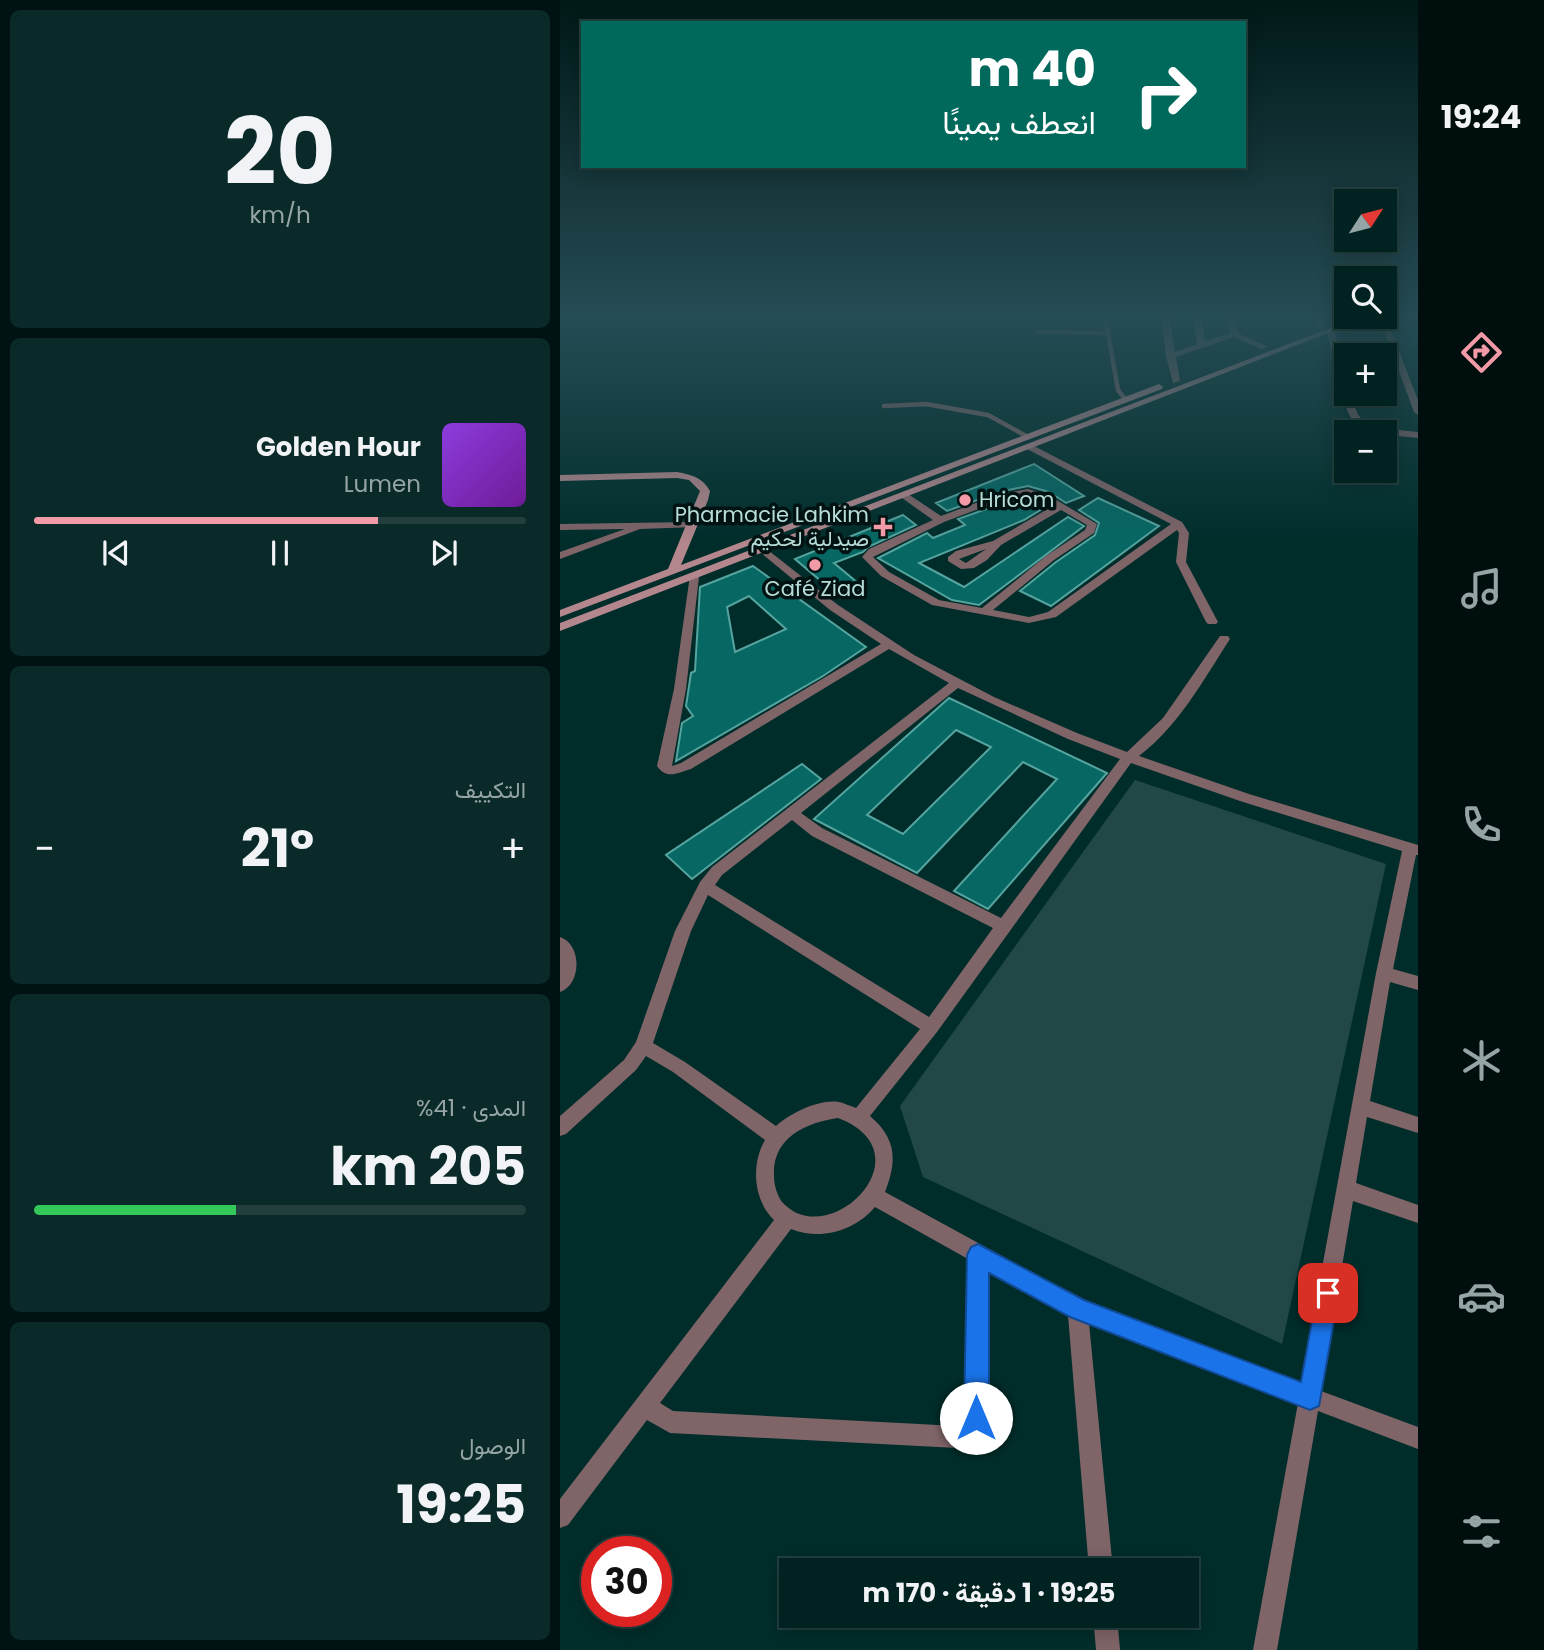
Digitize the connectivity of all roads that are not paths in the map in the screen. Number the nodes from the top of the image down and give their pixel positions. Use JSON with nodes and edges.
{"nodes":[{"id":1,"x":1120,"y":392,"type":"edge"},
{"id":2,"x":1145,"y":392,"type":"edge"},
{"id":3,"x":1159,"y":392,"type":"edge"},
{"id":4,"x":1411,"y":392,"type":"edge"},
{"id":5,"x":1125,"y":399,"type":"junction"},
{"id":6,"x":884,"y":406,"type":"dead end"},
{"id":7,"x":1351,"y":406,"type":"edge"},
{"id":8,"x":1418,"y":412,"type":"edge"},
{"id":9,"x":1418,"y":435,"type":"edge"},
{"id":10,"x":1029,"y":442,"type":"junction"},
{"id":11,"x":560,"y":478,"type":"edge"},
{"id":12,"x":905,"y":496,"type":"junction"},
{"id":13,"x":1061,"y":506,"type":"junction"},
{"id":14,"x":940,"y":520,"type":"junction"},
{"id":15,"x":1178,"y":524,"type":"junction"},
{"id":16,"x":691,"y":525,"type":"junction"},
{"id":17,"x":646,"y":526,"type":"junction"},
{"id":18,"x":560,"y":527,"type":"edge"},
{"id":19,"x":997,"y":543,"type":"dead end"},
{"id":20,"x":764,"y":550,"type":"junction"},
{"id":21,"x":560,"y":556,"type":"edge"},
{"id":22,"x":672,"y":572,"type":"junction"},
{"id":23,"x":694,"y":577,"type":"junction"},
{"id":24,"x":984,"y":612,"type":"junction"},
{"id":25,"x":560,"y":614,"type":"edge"},
{"id":26,"x":1212,"y":622,"type":"dead end"},
{"id":27,"x":560,"y":627,"type":"edge"},
{"id":28,"x":1224,"y":639,"type":"dead end"},
{"id":29,"x":889,"y":644,"type":"junction"},
{"id":30,"x":957,"y":683,"type":"junction"},
{"id":31,"x":1127,"y":759,"type":"junction"},
{"id":32,"x":792,"y":813,"type":"junction"},
{"id":33,"x":1414,"y":849,"type":"edge"},
{"id":34,"x":705,"y":886,"type":"junction"},
{"id":35,"x":1003,"y":926,"type":"junction"},
{"id":36,"x":560,"y":943,"type":"edge"},
{"id":37,"x":1384,"y":973,"type":"junction"},
{"id":38,"x":1418,"y":984,"type":"edge"},
{"id":39,"x":560,"y":985,"type":"edge"},
{"id":40,"x":931,"y":1027,"type":"junction"},
{"id":41,"x":643,"y":1046,"type":"junction"},
{"id":42,"x":1362,"y":1107,"type":"junction"},
{"id":43,"x":859,"y":1117,"type":"junction"},
{"id":44,"x":1418,"y":1125,"type":"edge"},
{"id":45,"x":560,"y":1128,"type":"edge"},
{"id":46,"x":776,"y":1138,"type":"junction"},
{"id":47,"x":1346,"y":1189,"type":"junction"},
{"id":48,"x":874,"y":1196,"type":"junction"},
{"id":49,"x":1418,"y":1214,"type":"edge"},
{"id":50,"x":787,"y":1219,"type":"junction"},
{"id":51,"x":978,"y":1255,"type":"junction"},
{"id":52,"x":1078,"y":1309,"type":"junction"},
{"id":53,"x":1310,"y":1398,"type":"junction"},
{"id":54,"x":644,"y":1406,"type":"junction"},
{"id":55,"x":1418,"y":1438,"type":"edge"},
{"id":56,"x":560,"y":1517,"type":"edge"},
{"id":57,"x":1100,"y":1558,"type":"edge"},
{"id":58,"x":1106,"y":1628,"type":"edge"},
{"id":59,"x":1108,"y":1650,"type":"edge"},
{"id":60,"x":1265,"y":1650,"type":"edge"}],
"edges":[{"from":1,"to":5,"type":"lane"},
{"from":2,"to":5,"type":"main road"},
{"from":3,"to":10,"type":"main road"},
{"from":4,"to":8,"type":"street"},
{"from":5,"to":10,"type":"main road"},
{"from":6,"to":10,"type":"lane"},
{"from":7,"to":9,"type":"street"},
{"from":10,"to":12,"type":"main road"},
{"from":10,"to":15,"type":"street"},
{"from":10,"to":22,"type":"main road"},
{"from":11,"to":16,"type":"main road"},
{"from":12,"to":14,"type":"street"},
{"from":12,"to":20,"type":"main road"},
{"from":13,"to":14,"type":"street"},
{"from":13,"to":19,"type":"street"},
{"from":13,"to":24,"type":"street"},
{"from":14,"to":24,"type":"street"},
{"from":15,"to":24,"type":"street"},
{"from":15,"to":26,"type":"street"},
{"from":16,"to":17,"type":"street"},
{"from":16,"to":22,"type":"main road"},
{"from":17,"to":18,"type":"street"},
{"from":17,"to":21,"type":"street"},
{"from":20,"to":23,"type":"main road"},
{"from":20,"to":29,"type":"street"},
{"from":22,"to":25,"type":"main road"},
{"from":23,"to":27,"type":"main road"},
{"from":23,"to":29,"type":"street"},
{"from":28,"to":31,"type":"street"},
{"from":29,"to":30,"type":"street"},
{"from":30,"to":31,"type":"street"},
{"from":30,"to":32,"type":"street"},
{"from":31,"to":33,"type":"street"},
{"from":31,"to":35,"type":"street"},
{"from":32,"to":34,"type":"street"},
{"from":32,"to":35,"type":"street"},
{"from":33,"to":37,"type":"street"},
{"from":34,"to":40,"type":"street"},
{"from":34,"to":41,"type":"street"},
{"from":35,"to":40,"type":"street"},
{"from":36,"to":39,"type":"street"},
{"from":37,"to":38,"type":"street"},
{"from":37,"to":42,"type":"street"},
{"from":40,"to":43,"type":"street"},
{"from":41,"to":45,"type":"street"},
{"from":41,"to":46,"type":"street"},
{"from":42,"to":44,"type":"street"},
{"from":42,"to":47,"type":"street"},
{"from":43,"to":46,"type":"street"},
{"from":43,"to":48,"type":"street"},
{"from":46,"to":50,"type":"street"},
{"from":47,"to":49,"type":"street"},
{"from":47,"to":53,"type":"street"},
{"from":48,"to":50,"type":"street"},
{"from":48,"to":51,"type":"street"},
{"from":50,"to":54,"type":"street"},
{"from":51,"to":52,"type":"street"},
{"from":51,"to":54,"type":"street"},
{"from":52,"to":53,"type":"street"},
{"from":52,"to":57,"type":"street"},
{"from":53,"to":55,"type":"street"},
{"from":53,"to":60,"type":"street"},
{"from":54,"to":56,"type":"street"},
{"from":58,"to":59,"type":"street"}]}
